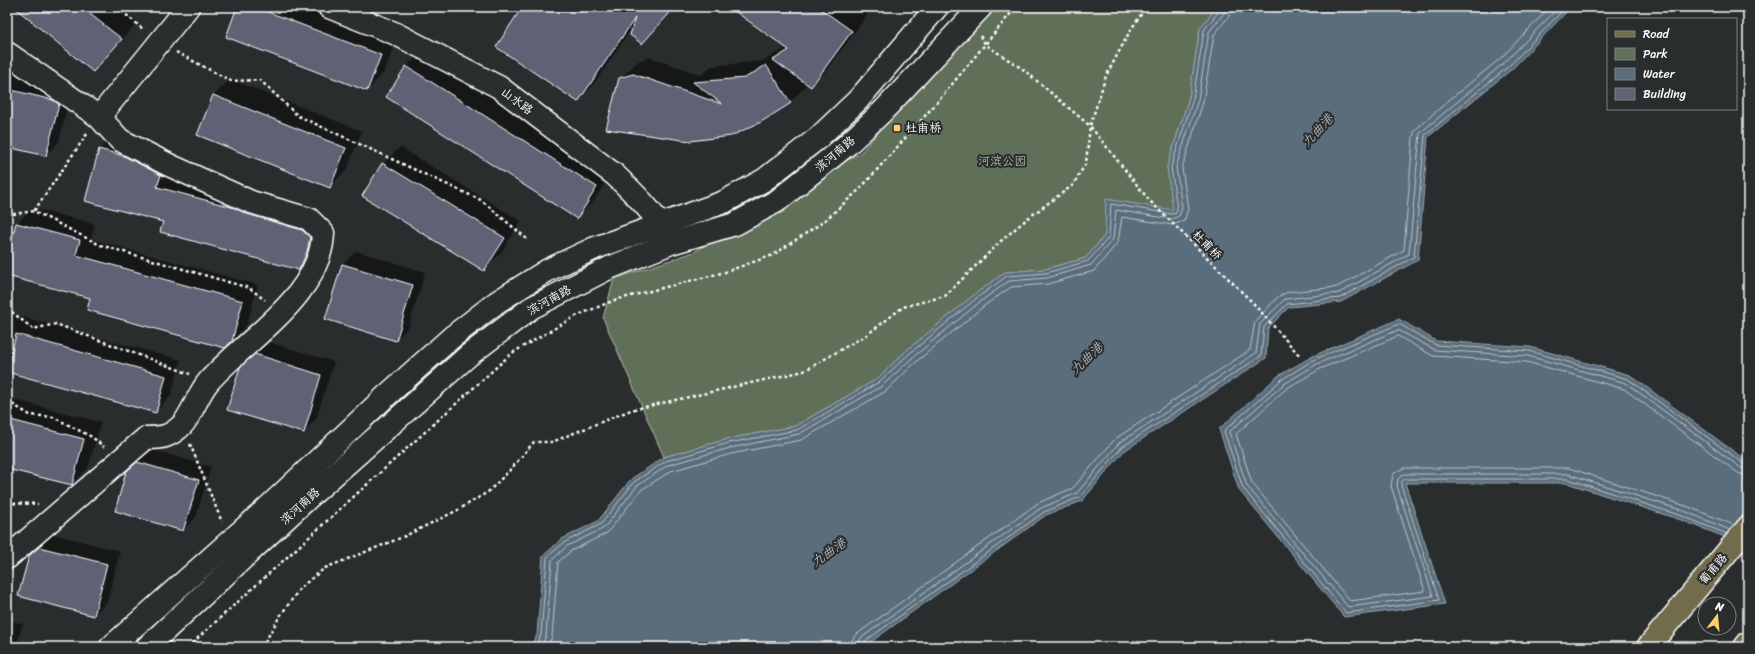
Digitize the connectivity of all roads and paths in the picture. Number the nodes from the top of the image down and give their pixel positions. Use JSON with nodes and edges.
{"nodes":[{"id":1,"x":117,"y":7,"type":"edge"},
{"id":2,"x":188,"y":7,"type":"edge"},
{"id":3,"x":329,"y":7,"type":"edge"},
{"id":4,"x":1016,"y":7,"type":"edge"},
{"id":5,"x":1146,"y":7,"type":"edge"},
{"id":6,"x":935,"y":8,"type":"edge"},
{"id":7,"x":976,"y":14,"type":"edge"},
{"id":8,"x":159,"y":44,"type":"junction"},
{"id":9,"x":986,"y":45,"type":"junction"},
{"id":10,"x":7,"y":53,"type":"edge"},
{"id":11,"x":99,"y":117,"type":"junction"},
{"id":12,"x":1090,"y":126,"type":"junction"},
{"id":13,"x":34,"y":211,"type":"junction"},
{"id":14,"x":7,"y":215,"type":"edge"},
{"id":15,"x":666,"y":233,"type":"junction"},
{"id":16,"x":526,"y":239,"type":"dead end"},
{"id":17,"x":7,"y":308,"type":"edge"},
{"id":18,"x":280,"y":312,"type":"junction"},
{"id":19,"x":1300,"y":356,"type":"dead end"},
{"id":20,"x":209,"y":381,"type":"junction"},
{"id":21,"x":7,"y":401,"type":"edge"},
{"id":22,"x":182,"y":424,"type":"junction"},
{"id":23,"x":120,"y":460,"type":"junction"},
{"id":24,"x":1748,"y":527,"type":"edge"},
{"id":25,"x":230,"y":542,"type":"junction"},
{"id":26,"x":7,"y":558,"type":"edge"},
{"id":27,"x":1748,"y":643,"type":"edge"},
{"id":28,"x":111,"y":647,"type":"edge"},
{"id":29,"x":147,"y":647,"type":"edge"},
{"id":30,"x":188,"y":647,"type":"edge"},
{"id":31,"x":262,"y":647,"type":"edge"},
{"id":32,"x":1648,"y":647,"type":"edge"},
{"id":33,"x":1745,"y":647,"type":"edge"}],
"edges":[{"from":1,"to":8,"type":"path"},
{"from":2,"to":8,"type":"street"},
{"from":3,"to":15,"type":"street","name":"山水路"},
{"from":4,"to":9,"type":"path"},
{"from":5,"to":12,"type":"path"},
{"from":6,"to":15,"type":"street"},
{"from":7,"to":9,"type":"path"},
{"from":7,"to":15,"type":"street","name":"滨河南路"},
{"from":8,"to":11,"type":"street"},
{"from":8,"to":16,"type":"path"},
{"from":9,"to":12,"type":"path","name":"杜甫桥"},
{"from":9,"to":30,"type":"path"},
{"from":10,"to":11,"type":"street"},
{"from":11,"to":13,"type":"path"},
{"from":11,"to":18,"type":"street"},
{"from":12,"to":19,"type":"path","name":"杜甫桥"},
{"from":12,"to":31,"type":"path"},
{"from":13,"to":14,"type":"path"},
{"from":13,"to":18,"type":"path"},
{"from":15,"to":25,"type":"street"},
{"from":15,"to":29,"type":"street","name":"滨河南路"},
{"from":17,"to":20,"type":"path"},
{"from":18,"to":20,"type":"street"},
{"from":20,"to":22,"type":"street"},
{"from":21,"to":23,"type":"path"},
{"from":22,"to":23,"type":"street"},
{"from":22,"to":25,"type":"path"},
{"from":23,"to":26,"type":"street"},
{"from":24,"to":32,"type":"main road","name":"葡甫路"},
{"from":25,"to":28,"type":"street"},
{"from":27,"to":33,"type":"main road"}]}
